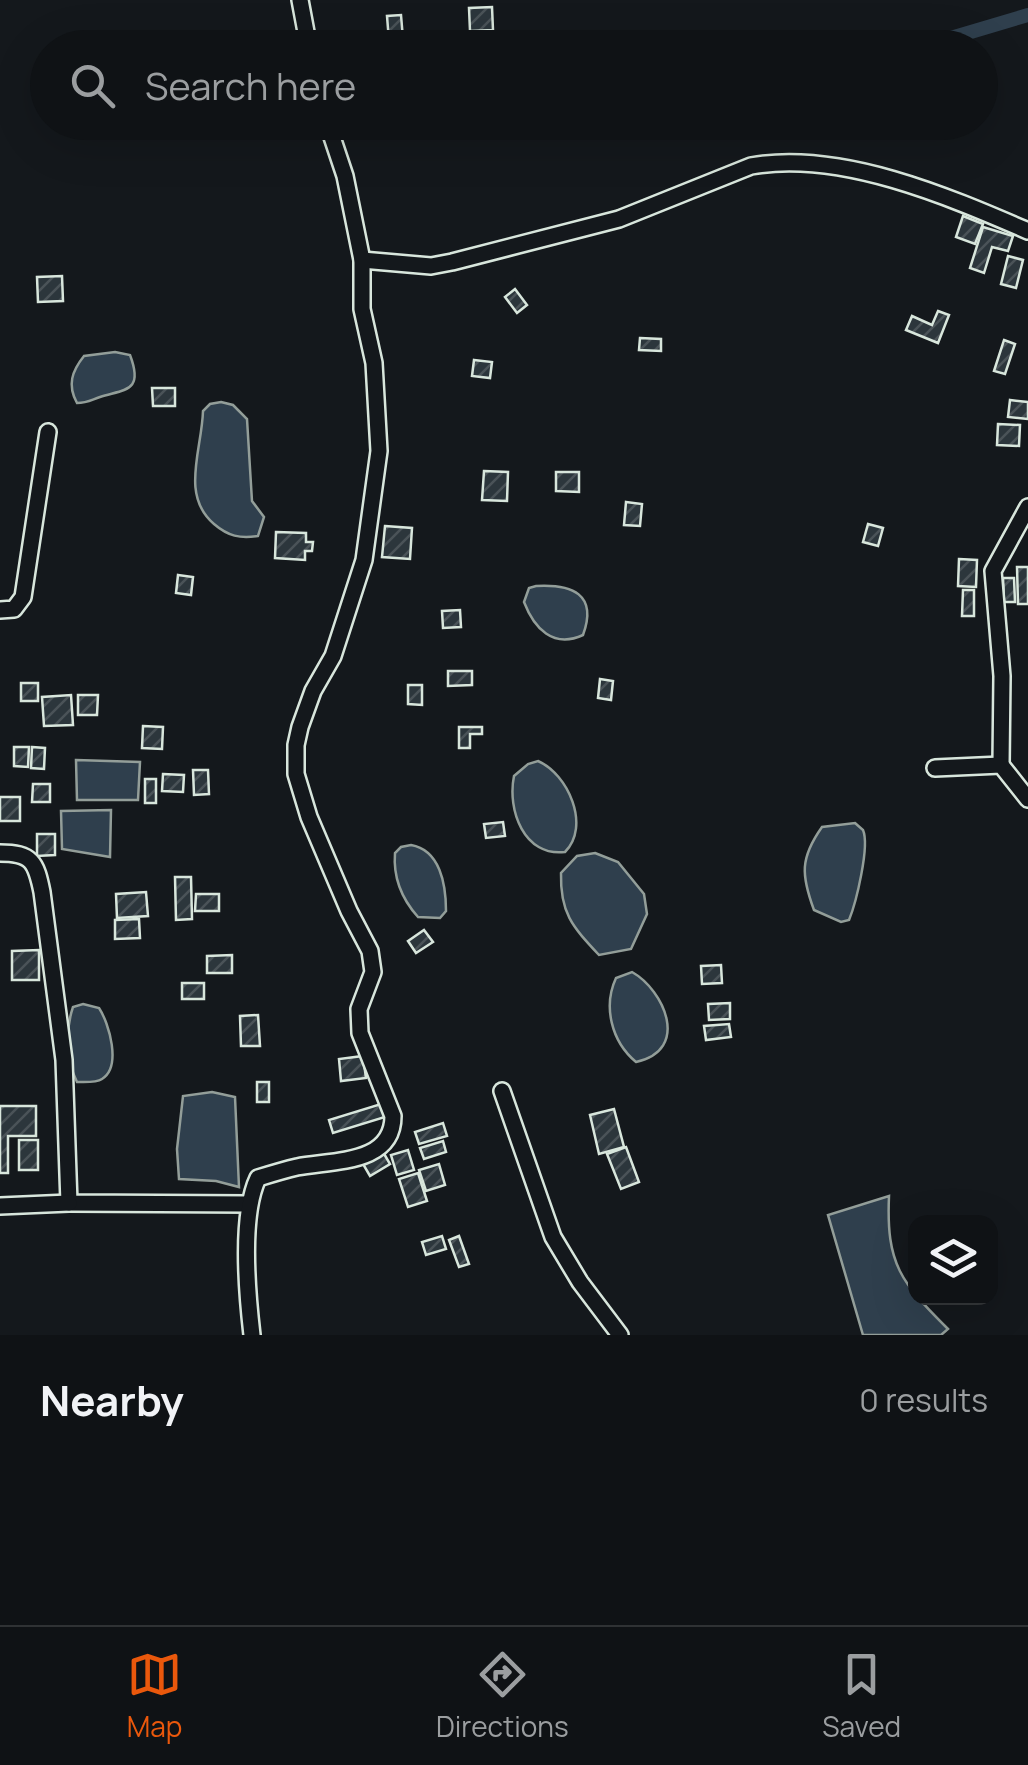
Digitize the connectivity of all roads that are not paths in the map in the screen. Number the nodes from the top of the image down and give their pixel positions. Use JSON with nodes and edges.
{"nodes":[{"id":1,"x":300,"y":0,"type":"edge"},
{"id":2,"x":306,"y":30,"type":"edge"},
{"id":3,"x":333,"y":140,"type":"edge"},
{"id":4,"x":1028,"y":231,"type":"edge"},
{"id":5,"x":362,"y":260,"type":"junction"},
{"id":6,"x":48,"y":432,"type":"dead end"},
{"id":7,"x":1028,"y":507,"type":"edge"},
{"id":8,"x":0,"y":610,"type":"edge"},
{"id":9,"x":1001,"y":764,"type":"junction"},
{"id":10,"x":935,"y":768,"type":"dead end"},
{"id":11,"x":1028,"y":799,"type":"edge"},
{"id":12,"x":0,"y":853,"type":"edge"},
{"id":13,"x":502,"y":1091,"type":"dead end"},
{"id":14,"x":69,"y":1202,"type":"junction"},
{"id":15,"x":250,"y":1204,"type":"junction"},
{"id":16,"x":0,"y":1206,"type":"edge"},
{"id":17,"x":252,"y":1335,"type":"edge"},
{"id":18,"x":620,"y":1335,"type":"edge"}],
"edges":[{"from":1,"to":2,"type":"street"},
{"from":3,"to":5,"type":"street"},
{"from":4,"to":5,"type":"street"},
{"from":5,"to":15,"type":"street"},
{"from":6,"to":8,"type":"street"},
{"from":7,"to":9,"type":"street"},
{"from":9,"to":10,"type":"street"},
{"from":9,"to":11,"type":"street"},
{"from":12,"to":14,"type":"street"},
{"from":13,"to":18,"type":"street"},
{"from":14,"to":15,"type":"street"},
{"from":14,"to":16,"type":"street"},
{"from":15,"to":17,"type":"street"}]}
